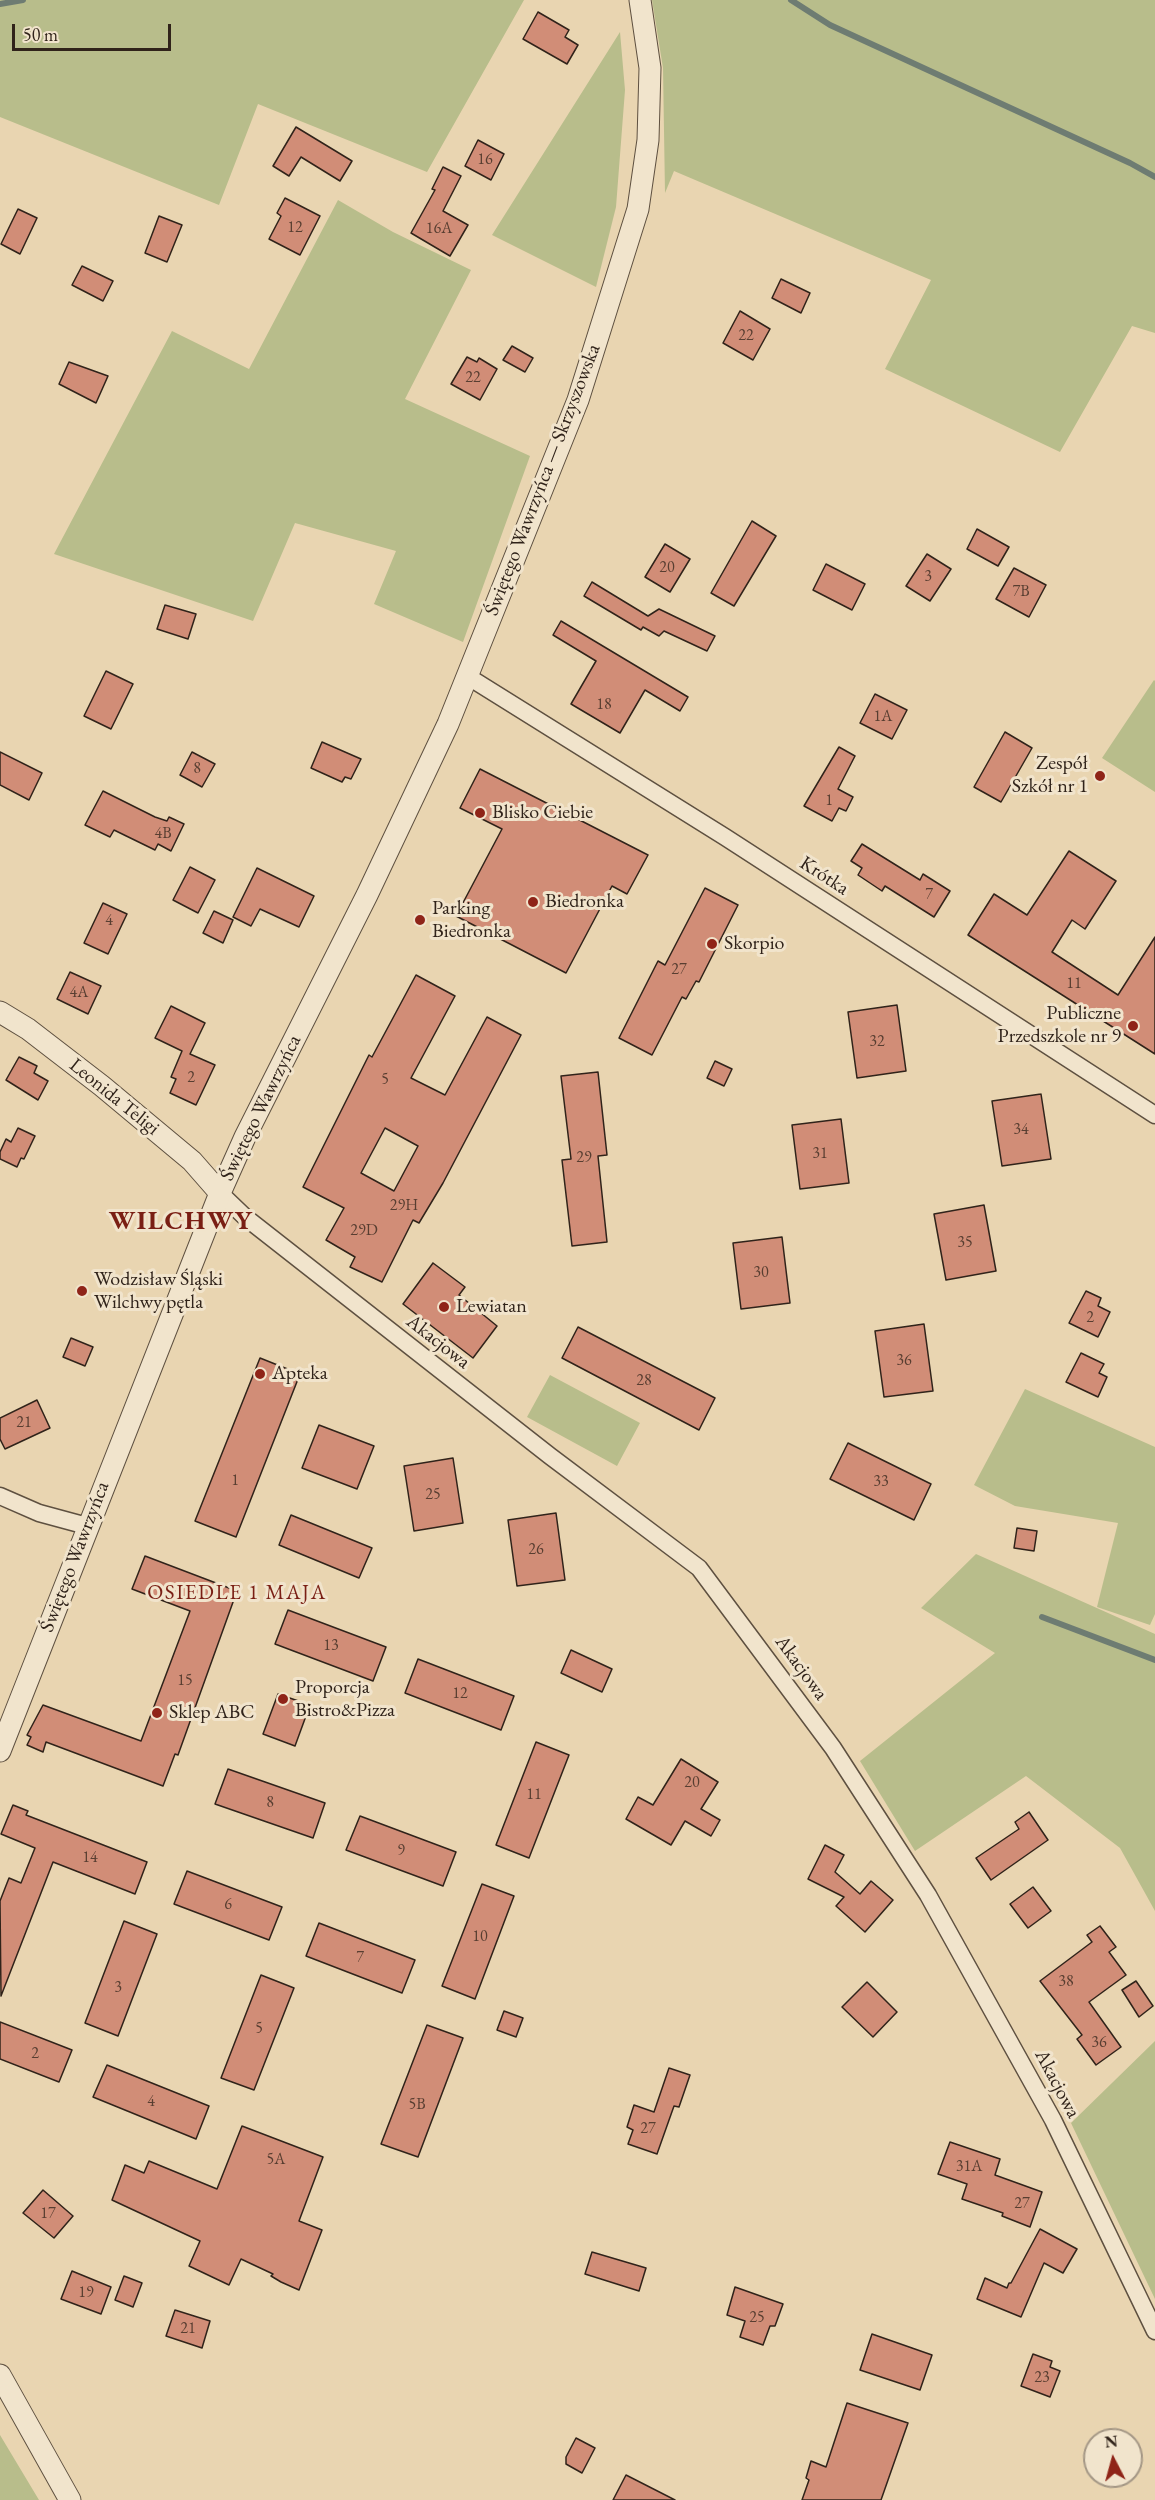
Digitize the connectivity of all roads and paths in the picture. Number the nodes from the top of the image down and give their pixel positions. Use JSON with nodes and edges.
{"nodes":[{"id":1,"x":640,"y":0,"type":"edge"},
{"id":2,"x":468,"y":676,"type":"junction"},
{"id":3,"x":0,"y":1012,"type":"edge"},
{"id":4,"x":1155,"y":1115,"type":"edge"},
{"id":5,"x":220,"y":1193,"type":"junction"},
{"id":6,"x":0,"y":1496,"type":"edge"},
{"id":7,"x":87,"y":1526,"type":"junction"},
{"id":8,"x":0,"y":1751,"type":"edge"},
{"id":9,"x":1155,"y":2331,"type":"edge"},
{"id":10,"x":0,"y":2374,"type":"edge"},
{"id":11,"x":70,"y":2500,"type":"edge"}],
"edges":[{"from":1,"to":2,"type":"street","name":"Świętego Wawrzyńca — Skrzyszowska"},
{"from":2,"to":4,"type":"street","name":"Krótka"},
{"from":2,"to":5,"type":"street","name":"Świętego Wawrzyńca"},
{"from":3,"to":5,"type":"street","name":"Leonida Teligi"},
{"from":5,"to":7,"type":"street","name":"Świętego Wawrzyńca"},
{"from":5,"to":9,"type":"street","name":"Akacjowa"},
{"from":6,"to":7,"type":"street"},
{"from":7,"to":8,"type":"street","name":"Świętego Wawrzyńca"},
{"from":10,"to":11,"type":"street"}]}
